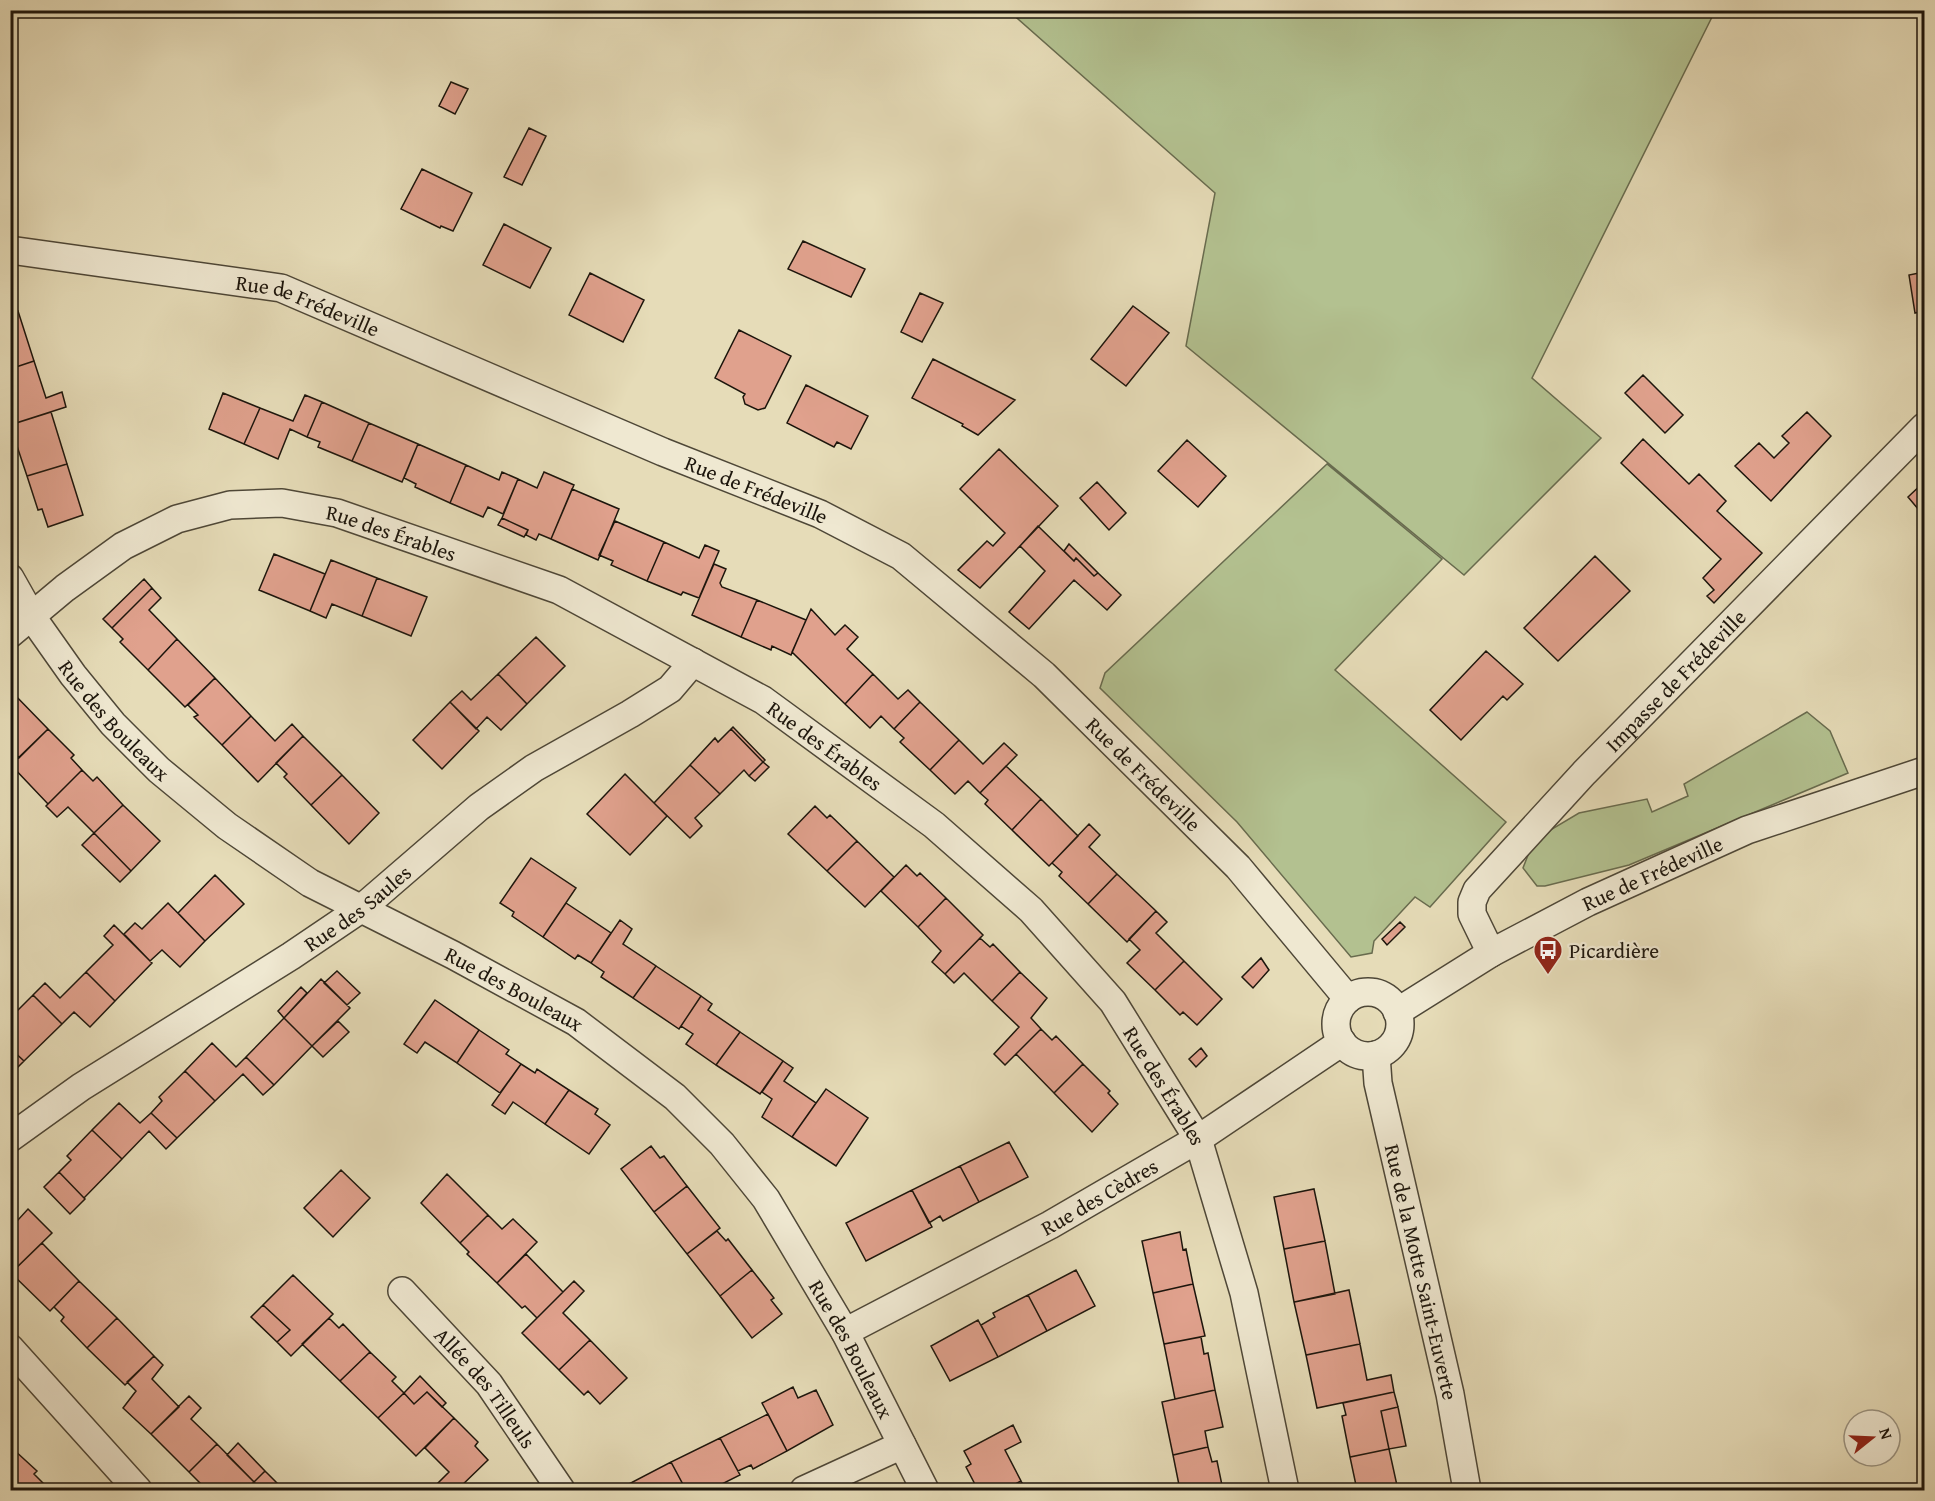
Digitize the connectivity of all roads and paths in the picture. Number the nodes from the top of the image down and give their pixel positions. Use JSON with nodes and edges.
{"nodes":[{"id":1,"x":10,"y":250,"type":"edge"},
{"id":2,"x":1924,"y":427,"type":"edge"},
{"id":3,"x":10,"y":578,"type":"edge"},
{"id":4,"x":32,"y":617,"type":"junction"},
{"id":5,"x":10,"y":634,"type":"edge"},
{"id":6,"x":693,"y":662,"type":"junction"},
{"id":7,"x":1924,"y":771,"type":"edge"},
{"id":8,"x":362,"y":908,"type":"junction"},
{"id":9,"x":1491,"y":953,"type":"junction"},
{"id":10,"x":1348,"y":999,"type":"junction"},
{"id":11,"x":1397,"y":1012,"type":"junction"},
{"id":12,"x":1342,"y":1042,"type":"junction"},
{"id":13,"x":1376,"y":1055,"type":"junction"},
{"id":14,"x":10,"y":1138,"type":"edge"},
{"id":15,"x":1198,"y":1139,"type":"junction"},
{"id":16,"x":402,"y":1291,"type":"dead end"},
{"id":17,"x":845,"y":1332,"type":"junction"},
{"id":18,"x":10,"y":1348,"type":"edge"},
{"id":19,"x":902,"y":1445,"type":"junction"},
{"id":20,"x":138,"y":1491,"type":"edge"},
{"id":21,"x":561,"y":1491,"type":"edge"},
{"id":22,"x":804,"y":1491,"type":"edge"},
{"id":23,"x":925,"y":1491,"type":"edge"},
{"id":24,"x":1285,"y":1491,"type":"edge"},
{"id":25,"x":1467,"y":1491,"type":"edge"}],
"edges":[{"from":1,"to":10,"type":"street","name":"Rue de Frédeville"},
{"from":2,"to":9,"type":"street","name":"Impasse de Frédeville"},
{"from":3,"to":4,"type":"street","name":"Rue des Bouleaux"},
{"from":4,"to":5,"type":"street","name":"Rue des Érables"},
{"from":4,"to":6,"type":"street","name":"Rue des Érables"},
{"from":4,"to":8,"type":"street","name":"Rue des Bouleaux"},
{"from":6,"to":8,"type":"street","name":"Rue des Saules"},
{"from":6,"to":15,"type":"street","name":"Rue des Érables"},
{"from":7,"to":9,"type":"street","name":"Rue de Frédeville"},
{"from":8,"to":14,"type":"street","name":"Rue des Saules"},
{"from":8,"to":17,"type":"street","name":"Rue des Bouleaux"},
{"from":9,"to":11,"type":"street","name":"Rue de Frédeville"},
{"from":10,"to":11,"type":"street"},
{"from":10,"to":12,"type":"street"},
{"from":11,"to":13,"type":"street"},
{"from":12,"to":13,"type":"street"},
{"from":12,"to":15,"type":"street","name":"Rue des Cèdres"},
{"from":13,"to":25,"type":"street","name":"Rue de la Motte Saint-Euverte"},
{"from":15,"to":17,"type":"street","name":"Rue des Cèdres"},
{"from":15,"to":24,"type":"street","name":"Rue des Érables"},
{"from":16,"to":21,"type":"street","name":"Allée des Tilleuls"},
{"from":17,"to":19,"type":"street","name":"Rue des Bouleaux"},
{"from":18,"to":20,"type":"street"},
{"from":19,"to":22,"type":"street"},
{"from":19,"to":23,"type":"street","name":"Rue des Bouleaux"}]}
